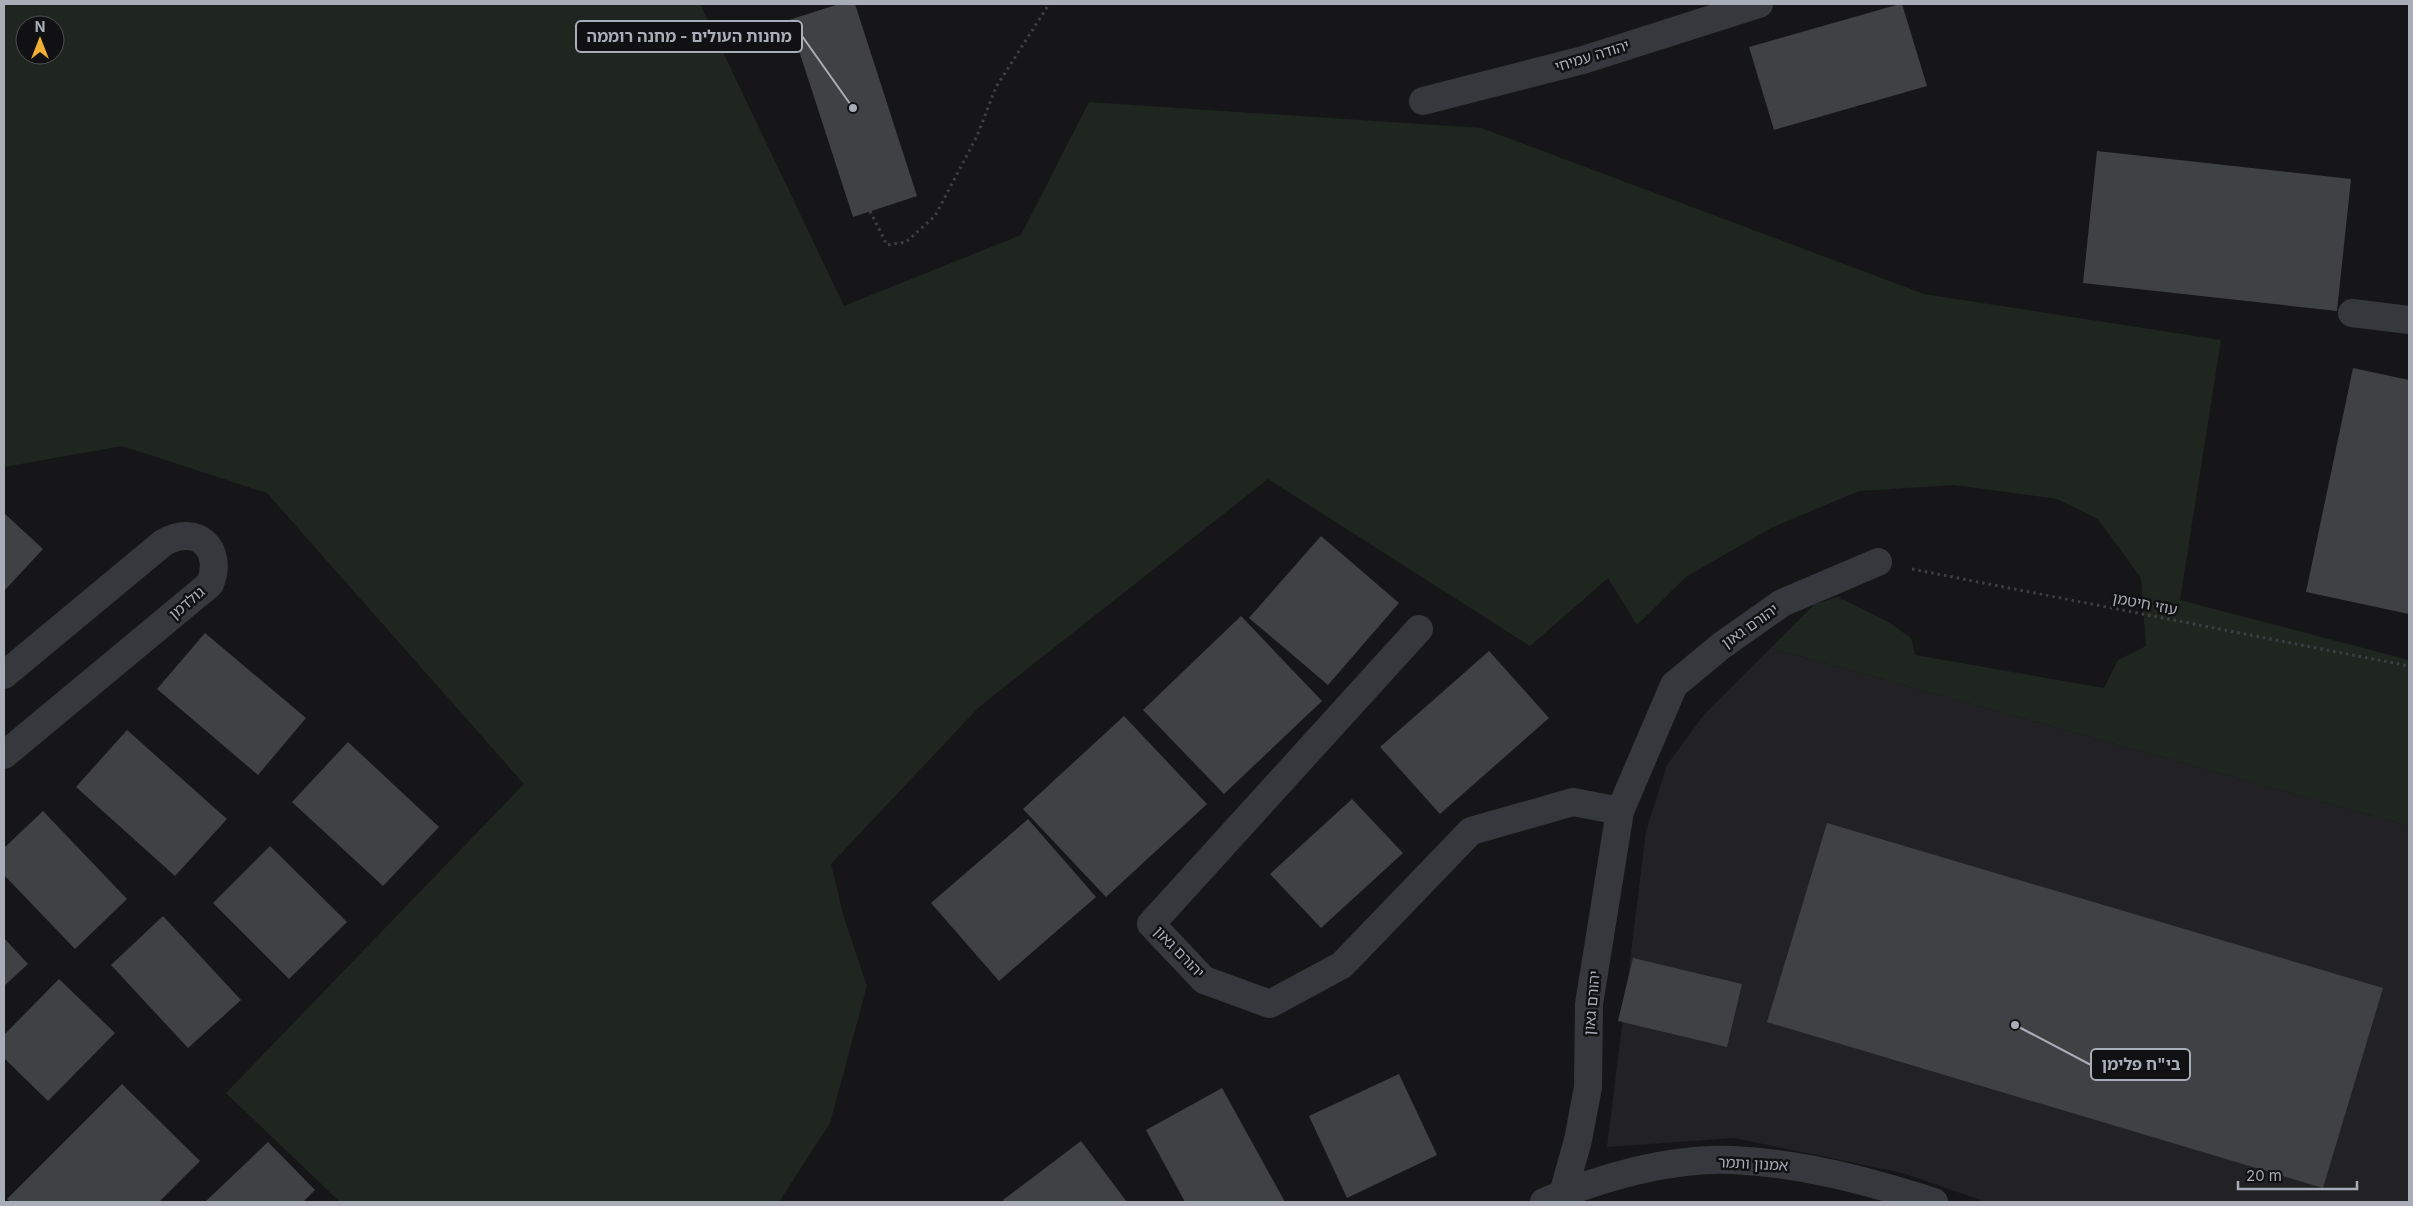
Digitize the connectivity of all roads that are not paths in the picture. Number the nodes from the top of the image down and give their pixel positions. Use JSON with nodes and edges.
{"nodes":[{"id":1,"x":1759,"y":4,"type":"edge"},
{"id":2,"x":1423,"y":101,"type":"dead end"},
{"id":3,"x":2352,"y":313,"type":"dead end"},
{"id":4,"x":2409,"y":320,"type":"edge"},
{"id":5,"x":1878,"y":562,"type":"road end"},
{"id":6,"x":1419,"y":629,"type":"dead end"},
{"id":7,"x":4,"y":675,"type":"edge"},
{"id":8,"x":4,"y":756,"type":"edge"},
{"id":9,"x":1620,"y":811,"type":"junction"},
{"id":10,"x":1553,"y":1198,"type":"edge"},
{"id":11,"x":1934,"y":1202,"type":"edge"}],
"edges":[{"from":1,"to":2,"type":"street","name":"יהודה עמיחי"},
{"from":3,"to":4,"type":"street"},
{"from":5,"to":9,"type":"street","name":"יהורם גאון"},
{"from":6,"to":9,"type":"street","name":"יהורם גאון"},
{"from":7,"to":8,"type":"street","name":"גולדמן"},
{"from":9,"to":10,"type":"street","name":"יהורם גאון"},
{"from":10,"to":11,"type":"street","name":"אמנון ותמר"}]}
